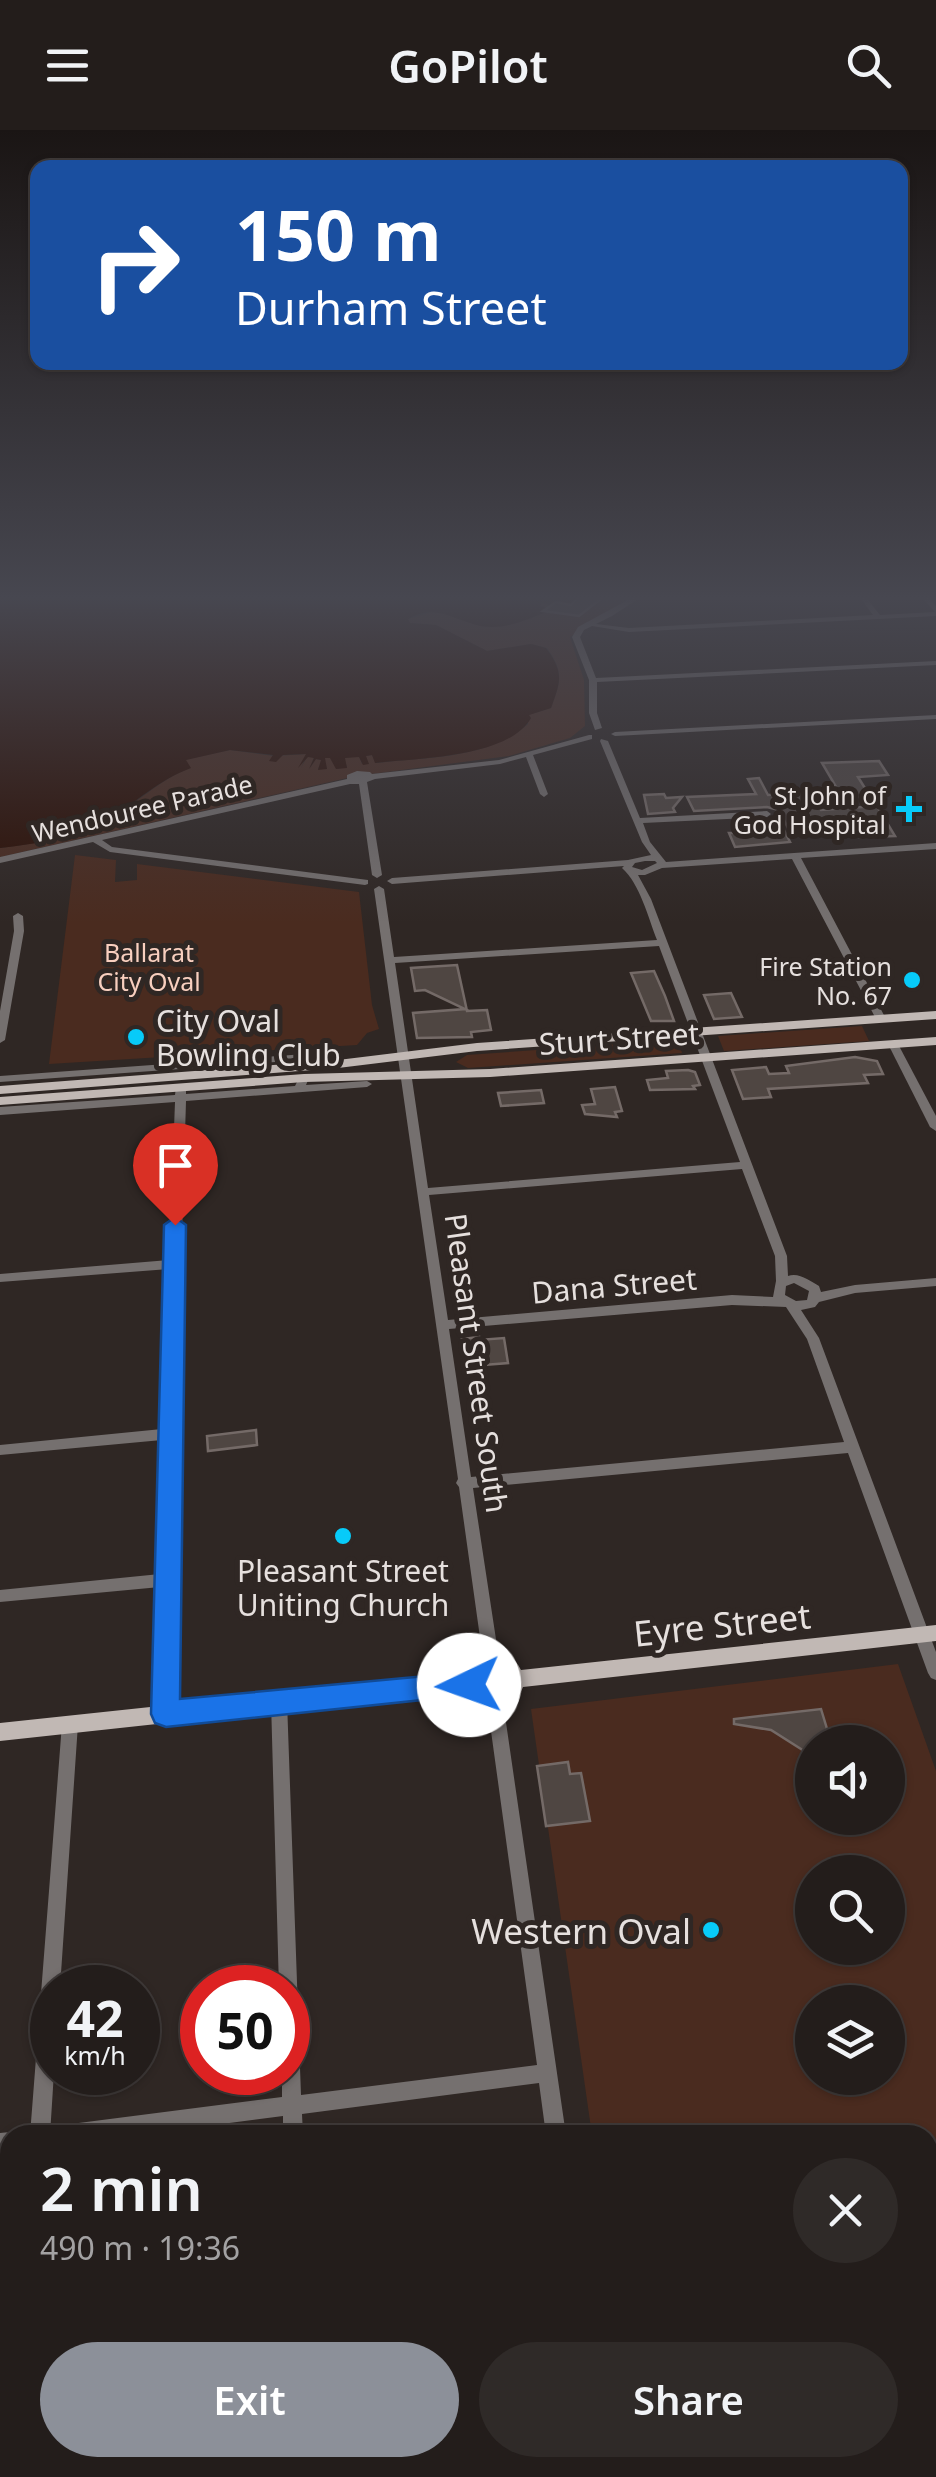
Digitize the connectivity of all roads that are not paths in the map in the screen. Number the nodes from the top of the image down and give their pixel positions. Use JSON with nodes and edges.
{"nodes":[{"id":1,"x":593,"y":705,"type":"edge"},
{"id":2,"x":936,"y":716,"type":"edge"},
{"id":3,"x":598,"y":728,"type":"junction"},
{"id":4,"x":615,"y":734,"type":"junction"},
{"id":5,"x":589,"y":737,"type":"junction"},
{"id":6,"x":604,"y":741,"type":"junction"},
{"id":7,"x":529,"y":755,"type":"junction"},
{"id":8,"x":367,"y":780,"type":"junction"},
{"id":9,"x":544,"y":794,"type":"dead end"},
{"id":10,"x":767,"y":814,"type":"dead end"},
{"id":11,"x":637,"y":821,"type":"junction"},
{"id":12,"x":96,"y":839,"type":"junction"},
{"id":13,"x":646,"y":842,"type":"junction"},
{"id":14,"x":936,"y":846,"type":"edge"},
{"id":15,"x":796,"y":855,"type":"junction"},
{"id":16,"x":645,"y":858,"type":"junction"},
{"id":17,"x":0,"y":860,"type":"edge"},
{"id":18,"x":660,"y":860,"type":"junction"},
{"id":19,"x":630,"y":868,"type":"junction"},
{"id":20,"x":646,"y":872,"type":"junction"},
{"id":21,"x":377,"y":875,"type":"junction"},
{"id":22,"x":392,"y":881,"type":"junction"},
{"id":23,"x":365,"y":882,"type":"junction"},
{"id":24,"x":379,"y":889,"type":"junction"},
{"id":25,"x":646,"y":899,"type":"junction"},
{"id":26,"x":18,"y":916,"type":"dead end"},
{"id":27,"x":662,"y":942,"type":"junction"},
{"id":28,"x":388,"y":960,"type":"junction"},
{"id":29,"x":936,"y":1015,"type":"edge"},
{"id":30,"x":881,"y":1019,"type":"junction"},
{"id":31,"x":695,"y":1032,"type":"junction"},
{"id":32,"x":0,"y":1040,"type":"edge"},
{"id":33,"x":936,"y":1041,"type":"edge"},
{"id":34,"x":893,"y":1044,"type":"junction"},
{"id":35,"x":462,"y":1049,"type":"junction"},
{"id":36,"x":402,"y":1056,"type":"junction"},
{"id":37,"x":706,"y":1057,"type":"junction"},
{"id":38,"x":327,"y":1065,"type":"junction"},
{"id":39,"x":464,"y":1074,"type":"junction"},
{"id":40,"x":406,"y":1075,"type":"junction"},
{"id":41,"x":0,"y":1079,"type":"edge"},
{"id":42,"x":302,"y":1084,"type":"junction"},
{"id":43,"x":367,"y":1084,"type":"dead end"},
{"id":44,"x":0,"y":1090,"type":"edge"},
{"id":45,"x":181,"y":1092,"type":"junction"},
{"id":46,"x":0,"y":1101,"type":"edge"},
{"id":47,"x":0,"y":1111,"type":"edge"},
{"id":48,"x":936,"y":1127,"type":"edge"},
{"id":49,"x":746,"y":1165,"type":"junction"},
{"id":50,"x":422,"y":1192,"type":"junction"},
{"id":51,"x":781,"y":1256,"type":"junction"},
{"id":52,"x":174,"y":1264,"type":"junction"},
{"id":53,"x":0,"y":1278,"type":"edge"},
{"id":54,"x":936,"y":1282,"type":"edge"},
{"id":55,"x":779,"y":1285,"type":"junction"},
{"id":56,"x":810,"y":1292,"type":"junction"},
{"id":57,"x":732,"y":1300,"type":"junction"},
{"id":58,"x":788,"y":1304,"type":"junction"},
{"id":59,"x":442,"y":1325,"type":"junction"},
{"id":60,"x":813,"y":1338,"type":"junction"},
{"id":61,"x":169,"y":1434,"type":"junction"},
{"id":62,"x":852,"y":1447,"type":"junction"},
{"id":63,"x":0,"y":1450,"type":"edge"},
{"id":64,"x":463,"y":1483,"type":"junction"},
{"id":65,"x":168,"y":1580,"type":"junction"},
{"id":66,"x":0,"y":1596,"type":"edge"},
{"id":67,"x":929,"y":1634,"type":"edge"},
{"id":68,"x":491,"y":1660,"type":"junction"},
{"id":69,"x":936,"y":1673,"type":"edge"},
{"id":70,"x":516,"y":1678,"type":"junction"},
{"id":71,"x":469,"y":1682,"type":"junction"},
{"id":72,"x":278,"y":1702,"type":"junction"},
{"id":73,"x":495,"y":1702,"type":"junction"},
{"id":74,"x":166,"y":1714,"type":"junction"},
{"id":75,"x":70,"y":1724,"type":"junction"},
{"id":76,"x":0,"y":1732,"type":"edge"},
{"id":77,"x":548,"y":2073,"type":"junction"},
{"id":78,"x":292,"y":2105,"type":"junction"},
{"id":79,"x":41,"y":2125,"type":"edge"},
{"id":80,"x":139,"y":2125,"type":"edge"},
{"id":81,"x":293,"y":2125,"type":"edge"},
{"id":82,"x":555,"y":2125,"type":"edge"}],
"edges":[{"from":1,"to":3,"type":"street"},
{"from":2,"to":4,"type":"street"},
{"from":3,"to":4,"type":"street"},
{"from":3,"to":5,"type":"street"},
{"from":4,"to":6,"type":"street"},
{"from":5,"to":6,"type":"street"},
{"from":5,"to":7,"type":"street"},
{"from":6,"to":11,"type":"street"},
{"from":7,"to":8,"type":"street"},
{"from":7,"to":9,"type":"street"},
{"from":8,"to":12,"type":"street","name":"Wendouree Parade"},
{"from":8,"to":21,"type":"street"},
{"from":10,"to":11,"type":"street"},
{"from":11,"to":13,"type":"street"},
{"from":12,"to":17,"type":"street","name":"Wendouree Parade"},
{"from":12,"to":23,"type":"street"},
{"from":13,"to":16,"type":"street"},
{"from":13,"to":18,"type":"street"},
{"from":14,"to":15,"type":"street"},
{"from":15,"to":18,"type":"street"},
{"from":15,"to":30,"type":"street"},
{"from":16,"to":18,"type":"street"},
{"from":16,"to":19,"type":"street"},
{"from":18,"to":20,"type":"street"},
{"from":19,"to":20,"type":"street"},
{"from":19,"to":22,"type":"street"},
{"from":19,"to":25,"type":"street"},
{"from":20,"to":25,"type":"street"},
{"from":21,"to":22,"type":"street"},
{"from":21,"to":23,"type":"street"},
{"from":22,"to":24,"type":"street"},
{"from":23,"to":24,"type":"street"},
{"from":24,"to":28,"type":"street","name":"Pleasant Street South"},
{"from":25,"to":27,"type":"street"},
{"from":26,"to":32,"type":"street"},
{"from":27,"to":28,"type":"street"},
{"from":27,"to":31,"type":"street"},
{"from":28,"to":36,"type":"street","name":"Pleasant Street South"},
{"from":29,"to":30,"type":"main road","name":"Sturt Street"},
{"from":30,"to":31,"type":"main road","name":"Sturt Street"},
{"from":30,"to":34,"type":"main road"},
{"from":30,"to":34,"type":"main road"},
{"from":31,"to":35,"type":"main road","name":"Sturt Street"},
{"from":31,"to":37,"type":"street"},
{"from":33,"to":34,"type":"main road","name":"Sturt Street"},
{"from":34,"to":37,"type":"main road","name":"Sturt Street"},
{"from":34,"to":48,"type":"street"},
{"from":35,"to":36,"type":"main road","name":"Sturt Street"},
{"from":35,"to":39,"type":"main road"},
{"from":36,"to":38,"type":"main road","name":"Sturt Street"},
{"from":36,"to":40,"type":"street","name":"Pleasant Street South"},
{"from":37,"to":39,"type":"main road","name":"Sturt Street"},
{"from":37,"to":49,"type":"street"},
{"from":38,"to":41,"type":"street","name":"Sturt Street"},
{"from":38,"to":44,"type":"main road","name":"Sturt Street"},
{"from":39,"to":40,"type":"main road","name":"Sturt Street"},
{"from":40,"to":42,"type":"main road","name":"Sturt Street"},
{"from":40,"to":50,"type":"street","name":"Pleasant Street South"},
{"from":42,"to":43,"type":"street","name":"Sturt Street"},
{"from":42,"to":45,"type":"main road","name":"Sturt Street"},
{"from":45,"to":46,"type":"main road","name":"Sturt Street"},
{"from":45,"to":47,"type":"street","name":"Sturt Street"},
{"from":45,"to":52,"type":"street"},
{"from":49,"to":50,"type":"street"},
{"from":49,"to":51,"type":"street"},
{"from":50,"to":59,"type":"street","name":"Pleasant Street South"},
{"from":51,"to":55,"type":"street"},
{"from":51,"to":56,"type":"street"},
{"from":52,"to":53,"type":"street"},
{"from":52,"to":61,"type":"street"},
{"from":54,"to":56,"type":"street"},
{"from":55,"to":56,"type":"street","name":"Dana Street"},
{"from":55,"to":57,"type":"street","name":"Dana Street"},
{"from":55,"to":58,"type":"street"},
{"from":56,"to":58,"type":"street","name":"Dana Street"},
{"from":56,"to":60,"type":"street"},
{"from":57,"to":58,"type":"street","name":"Dana Street"},
{"from":57,"to":59,"type":"street","name":"Dana Street"},
{"from":58,"to":60,"type":"street"},
{"from":59,"to":64,"type":"street","name":"Pleasant Street South"},
{"from":60,"to":62,"type":"street"},
{"from":61,"to":63,"type":"street"},
{"from":61,"to":65,"type":"street"},
{"from":62,"to":64,"type":"street"},
{"from":62,"to":67,"type":"street"},
{"from":64,"to":68,"type":"street","name":"Pleasant Street South"},
{"from":65,"to":66,"type":"street"},
{"from":65,"to":74,"type":"street"},
{"from":67,"to":69,"type":"street"},
{"from":67,"to":70,"type":"main road","name":"Eyre Street"},
{"from":68,"to":70,"type":"main road"},
{"from":68,"to":71,"type":"main road"},
{"from":70,"to":73,"type":"main road"},
{"from":71,"to":72,"type":"main road"},
{"from":71,"to":73,"type":"main road"},
{"from":72,"to":74,"type":"main road"},
{"from":72,"to":78,"type":"street"},
{"from":73,"to":77,"type":"street"},
{"from":74,"to":75,"type":"main road"},
{"from":75,"to":76,"type":"main road"},
{"from":75,"to":79,"type":"street"},
{"from":77,"to":78,"type":"street"},
{"from":77,"to":82,"type":"street"},
{"from":78,"to":80,"type":"street"},
{"from":78,"to":81,"type":"street"}]}
